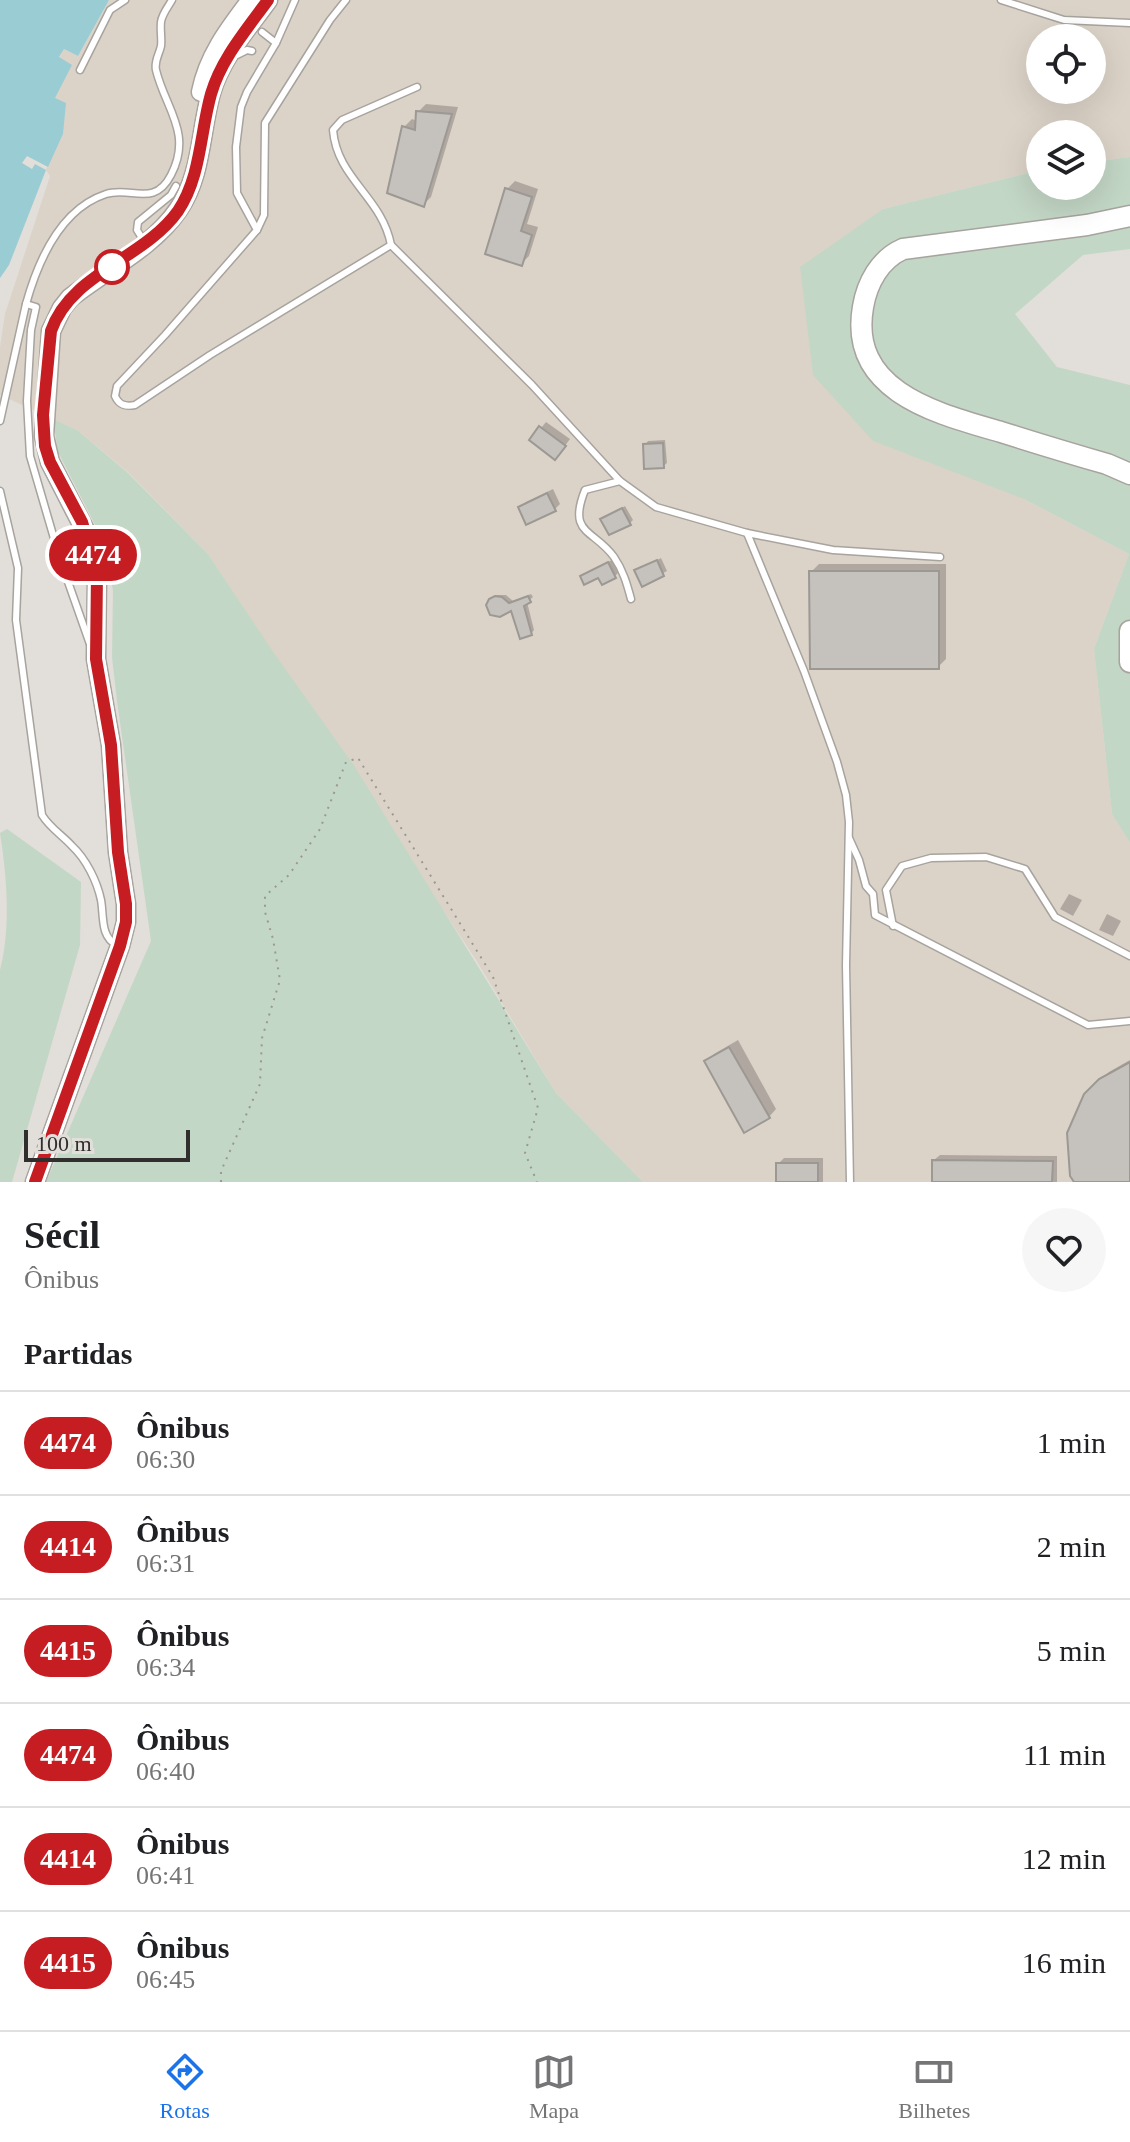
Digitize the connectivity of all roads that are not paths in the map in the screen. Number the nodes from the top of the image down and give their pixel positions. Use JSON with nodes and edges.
{"nodes":[{"id":1,"x":125,"y":0,"type":"edge"},
{"id":2,"x":172,"y":0,"type":"edge"},
{"id":3,"x":295,"y":0,"type":"edge"},
{"id":4,"x":346,"y":0,"type":"edge"},
{"id":5,"x":1001,"y":0,"type":"edge"},
{"id":6,"x":260,"y":3,"type":"edge"},
{"id":7,"x":1130,"y":23,"type":"edge"},
{"id":8,"x":261,"y":36,"type":"junction"},
{"id":9,"x":220,"y":42,"type":"junction"},
{"id":10,"x":252,"y":51,"type":"junction"},
{"id":11,"x":266,"y":59,"type":"junction"},
{"id":12,"x":80,"y":70,"type":"dead end"},
{"id":13,"x":417,"y":87,"type":"dead end"},
{"id":14,"x":204,"y":131,"type":"junction"},
{"id":15,"x":197,"y":159,"type":"junction"},
{"id":16,"x":176,"y":186,"type":"dead end"},
{"id":17,"x":1130,"y":216,"type":"edge"},
{"id":18,"x":257,"y":230,"type":"junction"},
{"id":19,"x":145,"y":243,"type":"junction"},
{"id":20,"x":391,"y":245,"type":"junction"},
{"id":21,"x":26,"y":304,"type":"junction"},
{"id":22,"x":0,"y":421,"type":"edge"},
{"id":23,"x":1130,"y":474,"type":"edge"},
{"id":24,"x":620,"y":481,"type":"junction"},
{"id":25,"x":0,"y":491,"type":"edge"},
{"id":26,"x":747,"y":533,"type":"junction"},
{"id":27,"x":92,"y":550,"type":"junction"},
{"id":28,"x":940,"y":557,"type":"dead end"},
{"id":29,"x":60,"y":559,"type":"junction"},
{"id":30,"x":631,"y":599,"type":"dead end"},
{"id":31,"x":1130,"y":631,"type":"edge"},
{"id":32,"x":96,"y":651,"type":"junction"},
{"id":33,"x":1130,"y":662,"type":"edge"},
{"id":34,"x":849,"y":836,"type":"junction"},
{"id":35,"x":866,"y":886,"type":"junction"},
{"id":36,"x":848,"y":890,"type":"junction"},
{"id":37,"x":893,"y":926,"type":"junction"},
{"id":38,"x":120,"y":946,"type":"junction"},
{"id":39,"x":1130,"y":956,"type":"edge"},
{"id":40,"x":1130,"y":1021,"type":"edge"},
{"id":41,"x":35,"y":1182,"type":"edge"},
{"id":42,"x":850,"y":1182,"type":"edge"}],
"edges":[{"from":1,"to":12,"type":"lane"},
{"from":2,"to":21,"type":"lane"},
{"from":3,"to":8,"type":"lane"},
{"from":4,"to":18,"type":"lane"},
{"from":5,"to":7,"type":"lane"},
{"from":6,"to":8,"type":"main road"},
{"from":6,"to":9,"type":"main road"},
{"from":8,"to":9,"type":"main road"},
{"from":8,"to":10,"type":"lane"},
{"from":8,"to":11,"type":"lane"},
{"from":8,"to":14,"type":"main road"},
{"from":9,"to":15,"type":"main road"},
{"from":10,"to":11,"type":"lane"},
{"from":10,"to":14,"type":"lane"},
{"from":11,"to":18,"type":"lane"},
{"from":13,"to":20,"type":"lane"},
{"from":14,"to":15,"type":"main road"},
{"from":15,"to":19,"type":"main road"},
{"from":16,"to":19,"type":"lane"},
{"from":17,"to":23,"type":"main road"},
{"from":18,"to":20,"type":"lane"},
{"from":19,"to":27,"type":"main road"},
{"from":20,"to":24,"type":"lane"},
{"from":21,"to":22,"type":"lane"},
{"from":21,"to":29,"type":"lane"},
{"from":24,"to":26,"type":"lane"},
{"from":24,"to":30,"type":"lane"},
{"from":25,"to":38,"type":"lane"},
{"from":26,"to":28,"type":"lane"},
{"from":26,"to":34,"type":"lane"},
{"from":27,"to":29,"type":"lane"},
{"from":27,"to":32,"type":"main road"},
{"from":29,"to":32,"type":"lane"},
{"from":31,"to":33,"type":"main road"},
{"from":32,"to":38,"type":"main road"},
{"from":34,"to":35,"type":"lane"},
{"from":34,"to":36,"type":"lane"},
{"from":35,"to":36,"type":"lane"},
{"from":35,"to":37,"type":"lane"},
{"from":36,"to":42,"type":"lane"},
{"from":37,"to":39,"type":"lane"},
{"from":37,"to":40,"type":"lane"},
{"from":38,"to":41,"type":"main road"}]}
